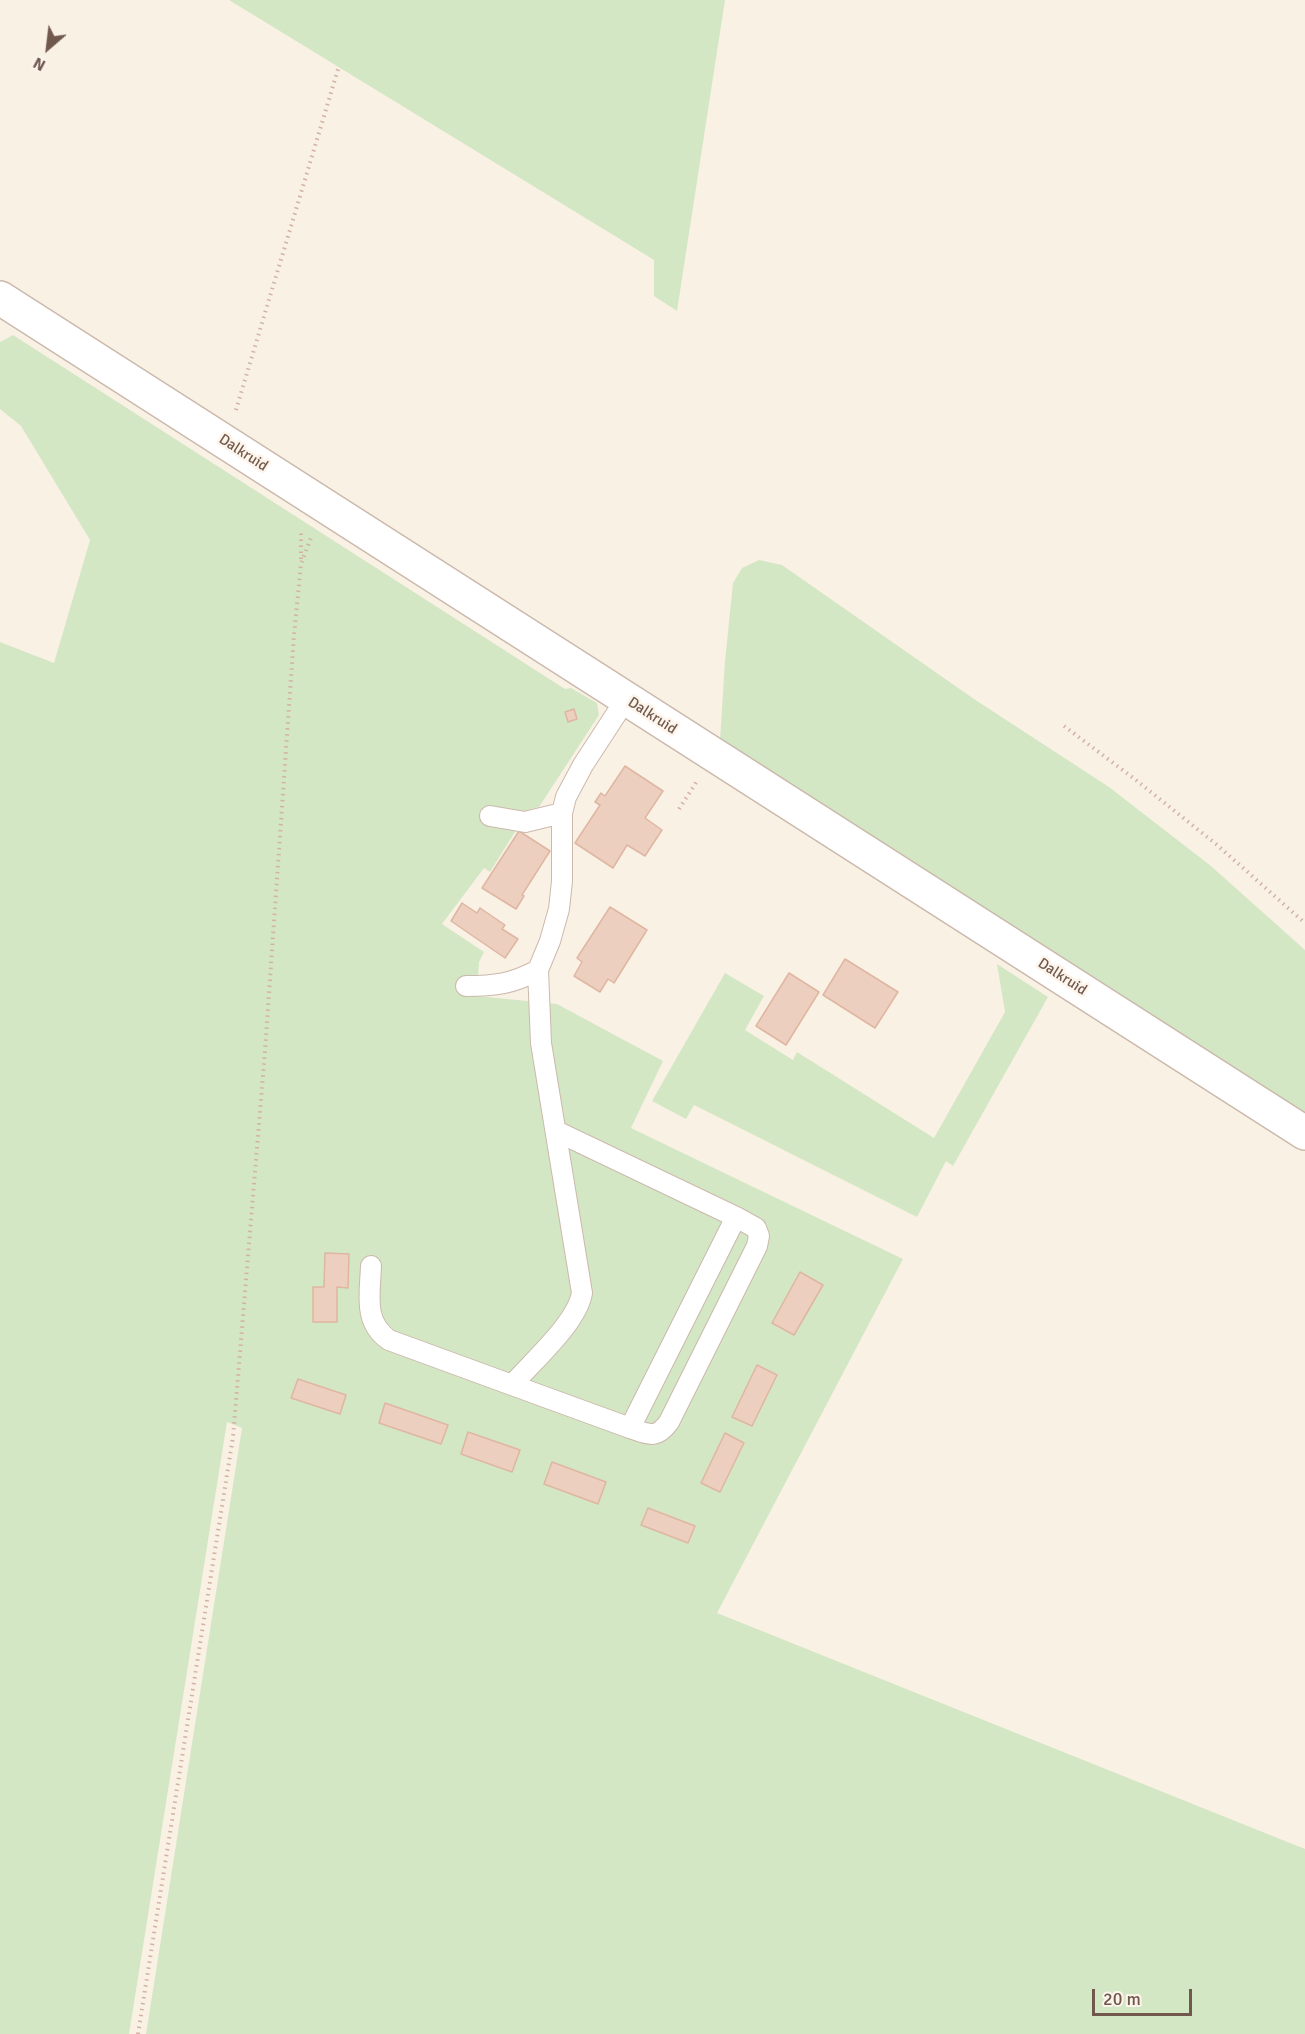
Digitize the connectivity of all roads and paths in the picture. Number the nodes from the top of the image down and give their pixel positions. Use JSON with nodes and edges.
{"nodes":[{"id":1,"x":339,"y":66,"type":"dead end"},
{"id":2,"x":0,"y":298,"type":"edge"},
{"id":3,"x":227,"y":443,"type":"junction"},
{"id":4,"x":307,"y":494,"type":"junction"},
{"id":5,"x":626,"y":699,"type":"junction"},
{"id":6,"x":1065,"y":726,"type":"dead end"},
{"id":7,"x":561,"y":813,"type":"junction"},
{"id":8,"x":490,"y":816,"type":"dead end"},
{"id":9,"x":1305,"y":922,"type":"edge"},
{"id":10,"x":538,"y":970,"type":"junction"},
{"id":11,"x":466,"y":986,"type":"dead end"},
{"id":12,"x":556,"y":1131,"type":"junction"},
{"id":13,"x":1305,"y":1133,"type":"edge"},
{"id":14,"x":736,"y":1218,"type":"junction"},
{"id":15,"x":371,"y":1266,"type":"dead end"},
{"id":16,"x":512,"y":1384,"type":"junction"},
{"id":17,"x":630,"y":1428,"type":"junction"},
{"id":18,"x":138,"y":2034,"type":"edge"}],
"edges":[{"from":1,"to":3,"type":"path"},
{"from":2,"to":3,"type":"street","name":"Dalkruid"},
{"from":3,"to":4,"type":"street","name":"Dalkruid"},
{"from":4,"to":5,"type":"street","name":"Dalkruid"},
{"from":4,"to":18,"type":"path"},
{"from":5,"to":7,"type":"lane"},
{"from":5,"to":13,"type":"street","name":"Dalkruid"},
{"from":6,"to":9,"type":"path"},
{"from":7,"to":8,"type":"lane"},
{"from":7,"to":10,"type":"lane"},
{"from":10,"to":11,"type":"lane"},
{"from":10,"to":12,"type":"lane"},
{"from":12,"to":14,"type":"lane"},
{"from":12,"to":16,"type":"lane"},
{"from":14,"to":17,"type":"lane"},
{"from":14,"to":17,"type":"lane"},
{"from":15,"to":16,"type":"lane"},
{"from":16,"to":17,"type":"lane"}]}
